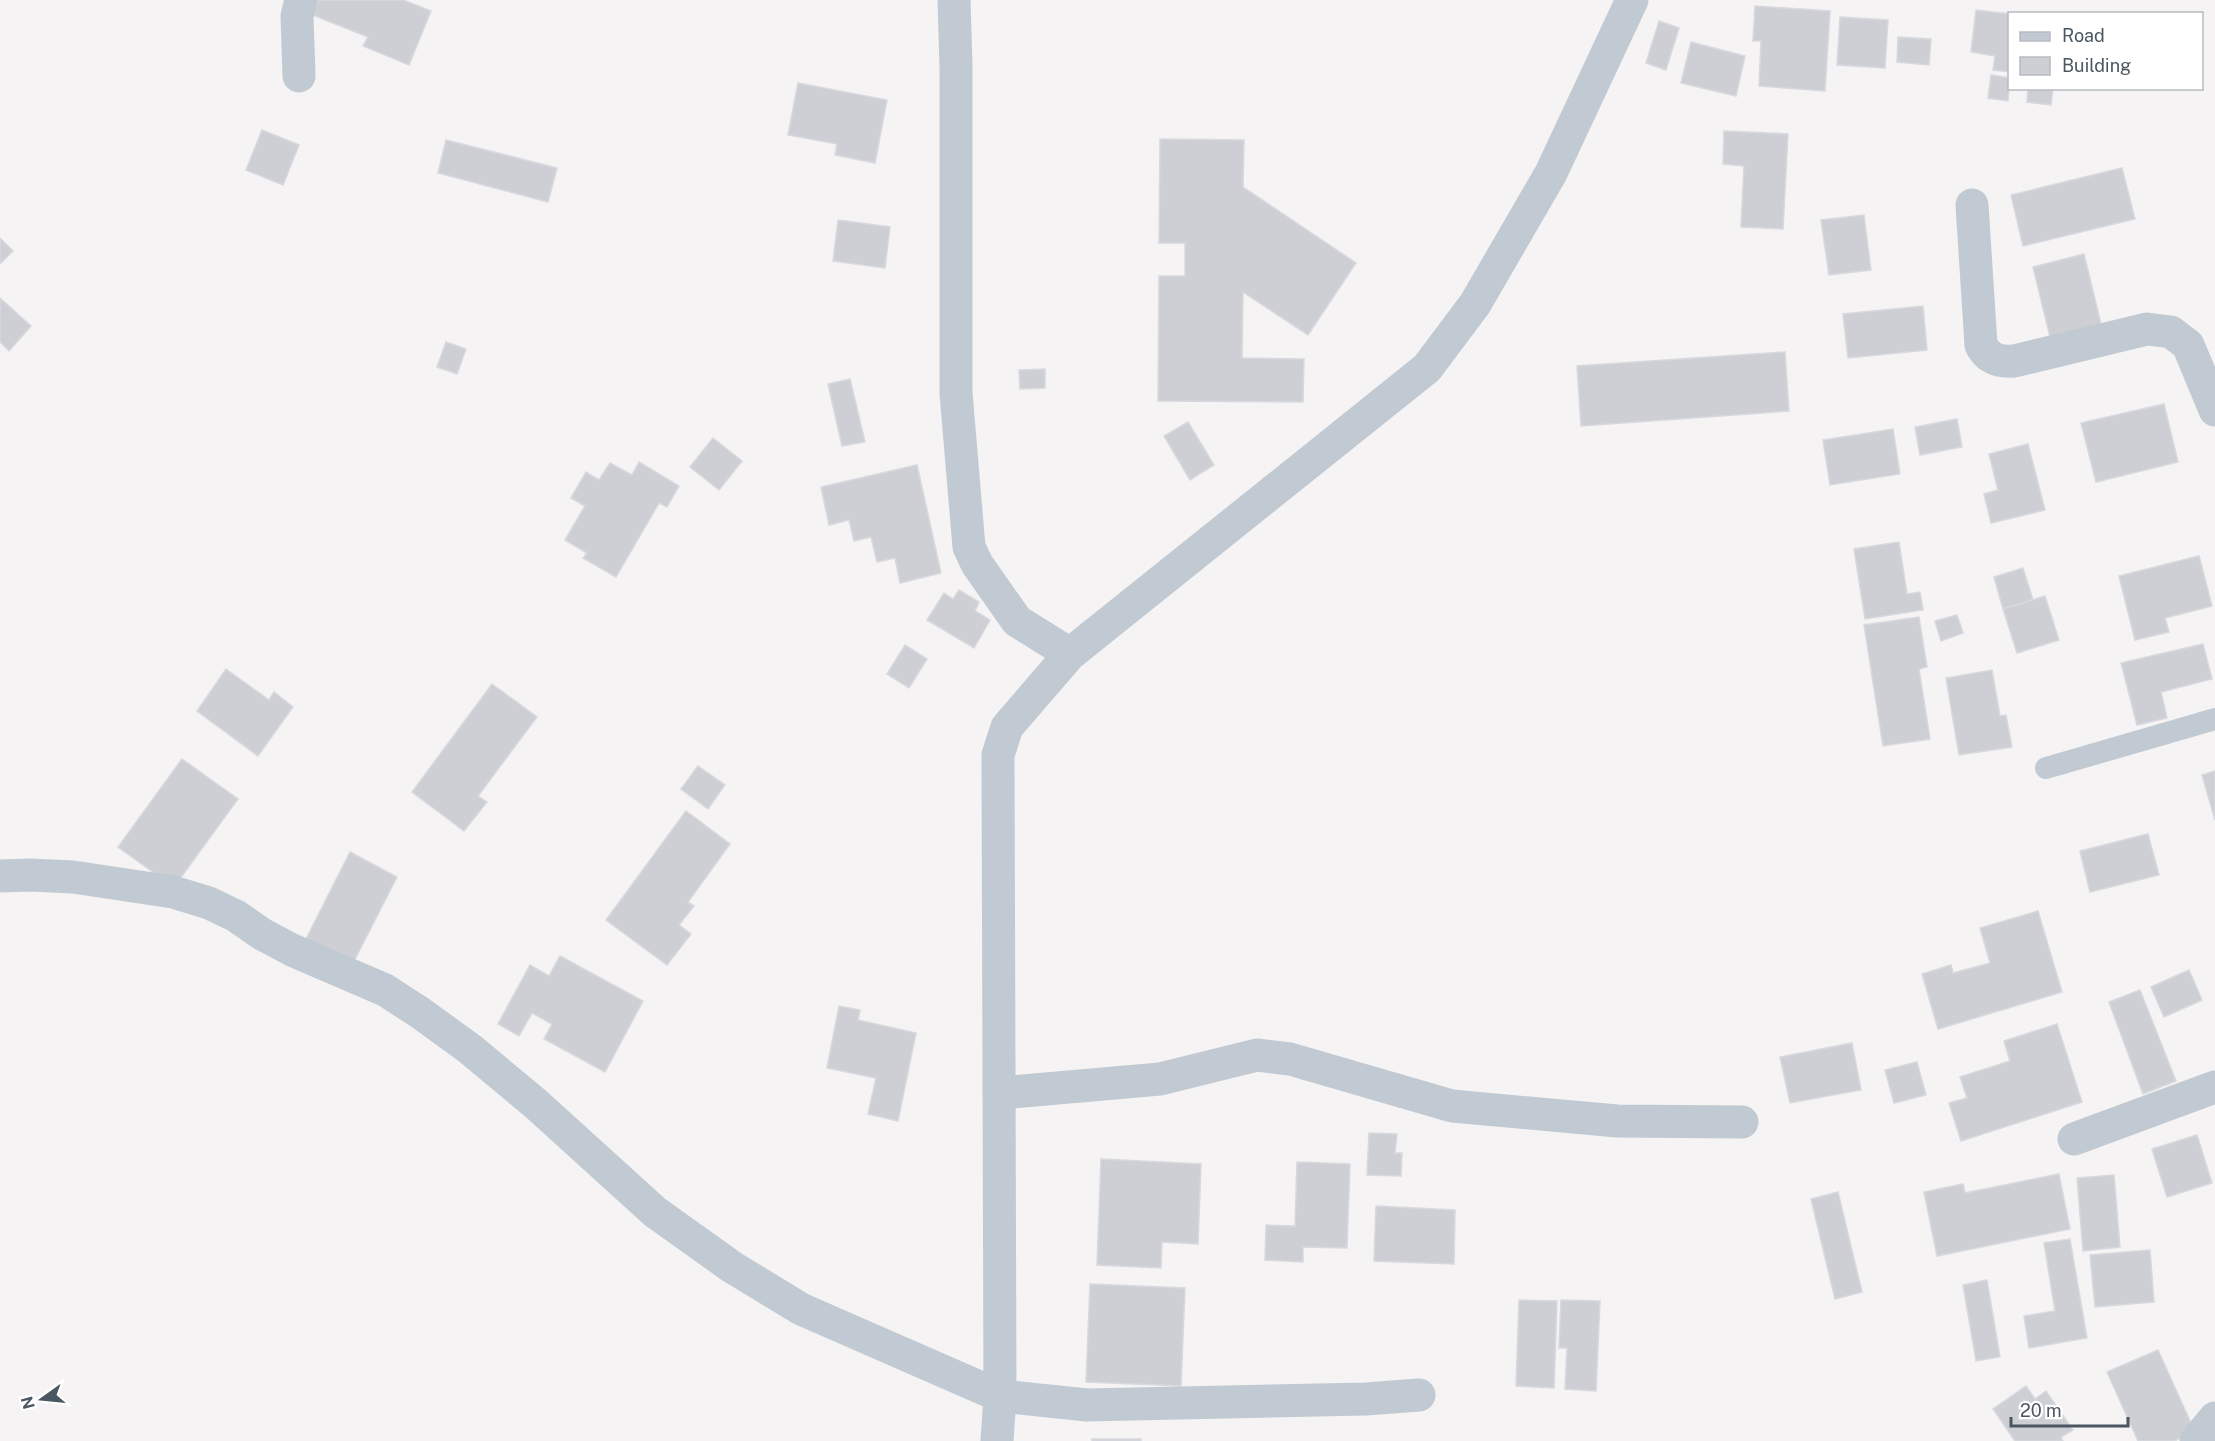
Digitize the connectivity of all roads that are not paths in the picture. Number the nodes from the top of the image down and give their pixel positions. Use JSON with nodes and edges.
{"nodes":[{"id":1,"x":301,"y":0,"type":"edge"},
{"id":2,"x":954,"y":0,"type":"edge"},
{"id":3,"x":1632,"y":0,"type":"edge"},
{"id":4,"x":299,"y":76,"type":"dead end"},
{"id":5,"x":1972,"y":205,"type":"dead end"},
{"id":6,"x":2215,"y":410,"type":"edge"},
{"id":7,"x":1070,"y":654,"type":"junction"},
{"id":8,"x":2215,"y":719,"type":"edge"},
{"id":9,"x":2046,"y":768,"type":"dead end"},
{"id":10,"x":0,"y":876,"type":"edge"},
{"id":11,"x":2215,"y":1087,"type":"edge"},
{"id":12,"x":1000,"y":1093,"type":"junction"},
{"id":13,"x":1742,"y":1122,"type":"dead end"},
{"id":14,"x":2074,"y":1139,"type":"dead end"},
{"id":15,"x":1419,"y":1395,"type":"dead end"},
{"id":16,"x":999,"y":1396,"type":"junction"},
{"id":17,"x":2215,"y":1418,"type":"edge"},
{"id":18,"x":997,"y":1441,"type":"edge"},
{"id":19,"x":2196,"y":1441,"type":"edge"}],
"edges":[{"from":1,"to":4,"type":"street"},
{"from":2,"to":7,"type":"street"},
{"from":3,"to":7,"type":"street"},
{"from":5,"to":6,"type":"street"},
{"from":7,"to":12,"type":"street"},
{"from":8,"to":9,"type":"lane"},
{"from":10,"to":16,"type":"street"},
{"from":11,"to":14,"type":"street"},
{"from":12,"to":13,"type":"street"},
{"from":12,"to":16,"type":"street"},
{"from":15,"to":16,"type":"street"},
{"from":16,"to":18,"type":"street"},
{"from":17,"to":19,"type":"street"}]}
